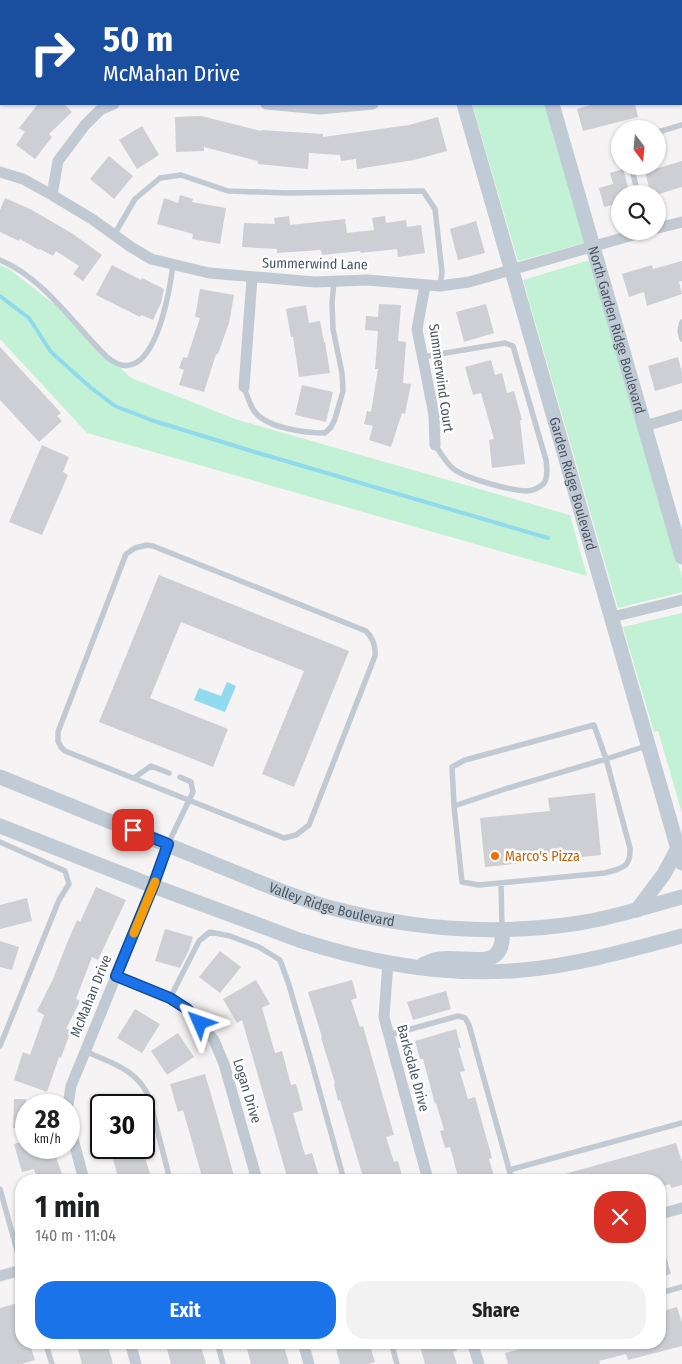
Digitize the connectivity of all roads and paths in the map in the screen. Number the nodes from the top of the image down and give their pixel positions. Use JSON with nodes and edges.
{"nodes":[{"id":1,"x":112,"y":105,"type":"edge"},
{"id":2,"x":277,"y":105,"type":"edge"},
{"id":3,"x":362,"y":105,"type":"edge"},
{"id":4,"x":464,"y":105,"type":"edge"},
{"id":5,"x":552,"y":105,"type":"edge"},
{"id":6,"x":682,"y":125,"type":"edge"},
{"id":7,"x":666,"y":130,"type":"edge"},
{"id":8,"x":0,"y":172,"type":"edge"},
{"id":9,"x":52,"y":195,"type":"junction"},
{"id":10,"x":682,"y":222,"type":"edge"},
{"id":11,"x":666,"y":226,"type":"edge"},
{"id":12,"x":114,"y":235,"type":"junction"},
{"id":13,"x":617,"y":240,"type":"edge"},
{"id":14,"x":593,"y":247,"type":"junction"},
{"id":15,"x":0,"y":260,"type":"edge"},
{"id":16,"x":173,"y":264,"type":"junction"},
{"id":17,"x":512,"y":270,"type":"junction"},
{"id":18,"x":252,"y":278,"type":"junction"},
{"id":19,"x":334,"y":281,"type":"junction"},
{"id":20,"x":424,"y":286,"type":"junction"},
{"id":21,"x":440,"y":286,"type":"junction"},
{"id":22,"x":682,"y":322,"type":"edge"},
{"id":23,"x":682,"y":339,"type":"edge"},
{"id":24,"x":422,"y":357,"type":"junction"},
{"id":25,"x":244,"y":387,"type":"joint"},
{"id":26,"x":682,"y":415,"type":"edge"},
{"id":27,"x":645,"y":426,"type":"junction"},
{"id":28,"x":435,"y":445,"type":"joint"},
{"id":29,"x":682,"y":557,"type":"edge"},
{"id":30,"x":682,"y":600,"type":"edge"},
{"id":31,"x":612,"y":617,"type":"junction"},
{"id":32,"x":648,"y":745,"type":"junction"},
{"id":33,"x":606,"y":759,"type":"junction"},
{"id":34,"x":169,"y":773,"type":"dead end"},
{"id":35,"x":0,"y":777,"type":"edge"},
{"id":36,"x":180,"y":777,"type":"dead end"},
{"id":37,"x":134,"y":778,"type":"junction"},
{"id":38,"x":189,"y":800,"type":"junction"},
{"id":39,"x":454,"y":806,"type":"junction"},
{"id":40,"x":0,"y":826,"type":"edge"},
{"id":41,"x":0,"y":842,"type":"edge"},
{"id":42,"x":168,"y":844,"type":"junction"},
{"id":43,"x":678,"y":848,"type":"junction"},
{"id":44,"x":682,"y":863,"type":"edge"},
{"id":45,"x":501,"y":883,"type":"junction"},
{"id":46,"x":153,"y":886,"type":"junction"},
{"id":47,"x":682,"y":897,"type":"edge"},
{"id":48,"x":637,"y":910,"type":"junction"},
{"id":49,"x":502,"y":930,"type":"junction"},
{"id":50,"x":682,"y":936,"type":"edge"},
{"id":51,"x":388,"y":962,"type":"junction"},
{"id":52,"x":418,"y":966,"type":"junction"},
{"id":53,"x":116,"y":976,"type":"junction"},
{"id":54,"x":170,"y":998,"type":"junction"},
{"id":55,"x":389,"y":1035,"type":"junction"},
{"id":56,"x":0,"y":1046,"type":"edge"},
{"id":57,"x":85,"y":1051,"type":"junction"},
{"id":58,"x":70,"y":1094,"type":"edge"},
{"id":59,"x":682,"y":1123,"type":"edge"},
{"id":60,"x":78,"y":1159,"type":"edge"},
{"id":61,"x":509,"y":1170,"type":"junction"},
{"id":62,"x":82,"y":1174,"type":"edge"},
{"id":63,"x":168,"y":1174,"type":"edge"},
{"id":64,"x":255,"y":1174,"type":"edge"},
{"id":65,"x":342,"y":1174,"type":"edge"},
{"id":66,"x":426,"y":1174,"type":"edge"},
{"id":67,"x":510,"y":1174,"type":"edge"},
{"id":68,"x":0,"y":1188,"type":"edge"},
{"id":69,"x":681,"y":1212,"type":"edge"},
{"id":70,"x":666,"y":1213,"type":"edge"},
{"id":71,"x":15,"y":1243,"type":"edge"},
{"id":72,"x":15,"y":1272,"type":"edge"},
{"id":73,"x":0,"y":1276,"type":"edge"},
{"id":74,"x":682,"y":1287,"type":"edge"},
{"id":75,"x":666,"y":1291,"type":"edge"},
{"id":76,"x":47,"y":1349,"type":"edge"},
{"id":77,"x":132,"y":1349,"type":"edge"},
{"id":78,"x":219,"y":1349,"type":"edge"},
{"id":79,"x":305,"y":1349,"type":"edge"},
{"id":80,"x":393,"y":1349,"type":"edge"},
{"id":81,"x":475,"y":1349,"type":"edge"},
{"id":82,"x":52,"y":1364,"type":"edge"},
{"id":83,"x":136,"y":1364,"type":"edge"},
{"id":84,"x":223,"y":1364,"type":"edge"},
{"id":85,"x":309,"y":1364,"type":"edge"},
{"id":86,"x":397,"y":1364,"type":"edge"},
{"id":87,"x":479,"y":1364,"type":"edge"}],
"edges":[{"from":1,"to":9,"type":"street"},
{"from":2,"to":3,"type":"street"},
{"from":4,"to":17,"type":"main road","name":"Garden Ridge Boulevard"},
{"from":5,"to":14,"type":"main road","name":"North Garden Ridge Boulevard"},
{"from":6,"to":7,"type":"lane"},
{"from":8,"to":9,"type":"street","name":"Summerwind Lane"},
{"from":9,"to":12,"type":"street","name":"Summerwind Lane"},
{"from":10,"to":11,"type":"street"},
{"from":12,"to":16,"type":"street","name":"Summerwind Lane"},
{"from":12,"to":21,"type":"lane"},
{"from":13,"to":14,"type":"street","name":"Summerwind Lane"},
{"from":14,"to":17,"type":"street","name":"Summerwind Lane"},
{"from":14,"to":27,"type":"main road","name":"North Garden Ridge Boulevard"},
{"from":15,"to":16,"type":"lane"},
{"from":16,"to":18,"type":"street","name":"Summerwind Lane"},
{"from":17,"to":21,"type":"street","name":"Summerwind Lane"},
{"from":17,"to":31,"type":"main road","name":"Garden Ridge Boulevard"},
{"from":18,"to":19,"type":"street","name":"Summerwind Lane"},
{"from":18,"to":25,"type":"street"},
{"from":19,"to":20,"type":"street","name":"Summerwind Lane"},
{"from":19,"to":25,"type":"lane"},
{"from":20,"to":21,"type":"street","name":"Summerwind Lane"},
{"from":20,"to":24,"type":"street","name":"Summerwind Court"},
{"from":22,"to":23,"type":"lane"},
{"from":24,"to":28,"type":"street","name":"Summerwind Court"},
{"from":24,"to":28,"type":"lane"},
{"from":26,"to":27,"type":"street"},
{"from":27,"to":29,"type":"main road","name":"North Garden Ridge Boulevard"},
{"from":30,"to":31,"type":"street"},
{"from":31,"to":32,"type":"main road","name":"Garden Ridge Boulevard"},
{"from":32,"to":33,"type":"lane"},
{"from":32,"to":43,"type":"main road","name":"Garden Ridge Boulevard"},
{"from":33,"to":39,"type":"lane"},
{"from":33,"to":39,"type":"lane"},
{"from":33,"to":45,"type":"lane"},
{"from":34,"to":37,"type":"lane"},
{"from":35,"to":42,"type":"main road","name":"Valley Ridge Boulevard"},
{"from":36,"to":38,"type":"lane"},
{"from":37,"to":38,"type":"lane"},
{"from":37,"to":38,"type":"lane"},
{"from":38,"to":42,"type":"lane"},
{"from":39,"to":45,"type":"lane"},
{"from":40,"to":46,"type":"main road"},
{"from":41,"to":56,"type":"lane"},
{"from":42,"to":46,"type":"street","name":"McMahan Drive"},
{"from":42,"to":49,"type":"main road","name":"Valley Ridge Boulevard"},
{"from":43,"to":44,"type":"main road","name":"Garden Ridge Boulevard"},
{"from":43,"to":48,"type":"main road"},
{"from":45,"to":49,"type":"lane"},
{"from":46,"to":51,"type":"main road"},
{"from":46,"to":53,"type":"street","name":"McMahan Drive"},
{"from":47,"to":48,"type":"main road","name":"Valley Ridge Boulevard"},
{"from":48,"to":49,"type":"main road","name":"Valley Ridge Boulevard"},
{"from":49,"to":52,"type":"main road"},
{"from":50,"to":52,"type":"main road"},
{"from":51,"to":52,"type":"main road"},
{"from":51,"to":55,"type":"street","name":"Barksdale Drive"},
{"from":53,"to":54,"type":"street","name":"Logan Drive"},
{"from":53,"to":57,"type":"street","name":"McMahan Drive"},
{"from":54,"to":64,"type":"street","name":"Logan Drive"},
{"from":54,"to":65,"type":"lane"},
{"from":55,"to":61,"type":"lane"},
{"from":55,"to":66,"type":"street","name":"Barksdale Drive"},
{"from":57,"to":58,"type":"street","name":"McMahan Drive"},
{"from":57,"to":63,"type":"lane"},
{"from":59,"to":61,"type":"lane"},
{"from":60,"to":62,"type":"street"},
{"from":61,"to":67,"type":"lane"},
{"from":68,"to":71,"type":"lane"},
{"from":69,"to":70,"type":"street"},
{"from":72,"to":73,"type":"street"},
{"from":74,"to":75,"type":"lane"},
{"from":76,"to":82,"type":"lane"},
{"from":77,"to":83,"type":"street"},
{"from":78,"to":84,"type":"lane"},
{"from":79,"to":85,"type":"street"},
{"from":80,"to":86,"type":"lane"},
{"from":81,"to":87,"type":"street"}]}
